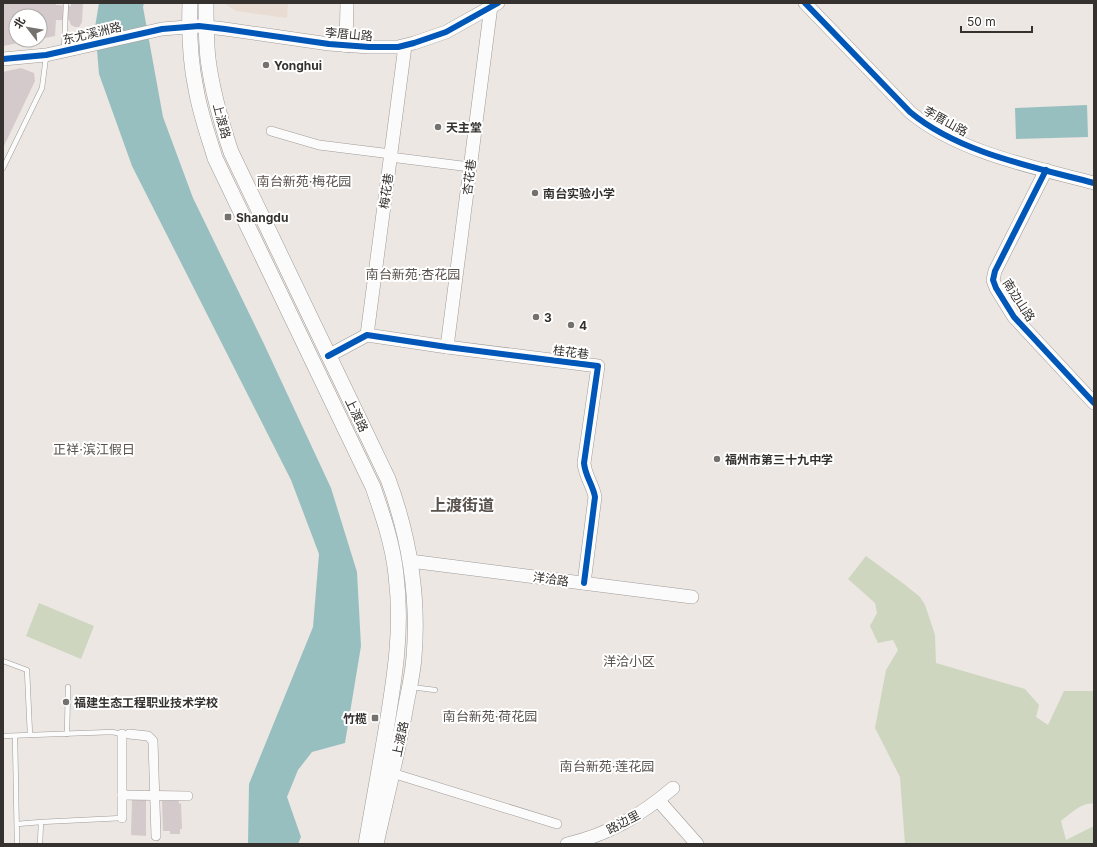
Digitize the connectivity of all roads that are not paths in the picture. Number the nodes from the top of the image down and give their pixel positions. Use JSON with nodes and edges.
{"nodes":[{"id":1,"x":66,"y":3,"type":"edge"},
{"id":2,"x":190,"y":3,"type":"edge"},
{"id":3,"x":206,"y":3,"type":"edge"},
{"id":4,"x":347,"y":3,"type":"edge"},
{"id":5,"x":805,"y":3,"type":"edge"},
{"id":6,"x":495,"y":5,"type":"edge"},
{"id":7,"x":206,"y":26,"type":"junction"},
{"id":8,"x":189,"y":27,"type":"junction"},
{"id":9,"x":346,"y":46,"type":"junction"},
{"id":10,"x":405,"y":46,"type":"junction"},
{"id":11,"x":64,"y":51,"type":"junction"},
{"id":12,"x":46,"y":54,"type":"junction"},
{"id":13,"x":3,"y":59,"type":"edge"},
{"id":14,"x":271,"y":131,"type":"dead end"},
{"id":15,"x":390,"y":156,"type":"junction"},
{"id":16,"x":470,"y":167,"type":"junction"},
{"id":17,"x":3,"y":168,"type":"edge"},
{"id":18,"x":1046,"y":170,"type":"junction"},
{"id":19,"x":1094,"y":183,"type":"edge"},
{"id":20,"x":367,"y":336,"type":"junction"},
{"id":21,"x":447,"y":347,"type":"junction"},
{"id":22,"x":328,"y":356,"type":"junction"},
{"id":23,"x":1094,"y":403,"type":"edge"},
{"id":24,"x":410,"y":561,"type":"junction"},
{"id":25,"x":584,"y":583,"type":"junction"},
{"id":26,"x":692,"y":597,"type":"dead end"},
{"id":27,"x":3,"y":661,"type":"edge"},
{"id":28,"x":410,"y":686,"type":"junction"},
{"id":29,"x":68,"y":687,"type":"dead end"},
{"id":30,"x":435,"y":690,"type":"dead end"},
{"id":31,"x":67,"y":734,"type":"junction"},
{"id":32,"x":126,"y":734,"type":"junction"},
{"id":33,"x":30,"y":735,"type":"junction"},
{"id":34,"x":3,"y":736,"type":"edge"},
{"id":35,"x":14,"y":736,"type":"junction"},
{"id":36,"x":392,"y":773,"type":"junction"},
{"id":37,"x":673,"y":788,"type":"dead end"},
{"id":38,"x":122,"y":795,"type":"junction"},
{"id":39,"x":155,"y":795,"type":"junction"},
{"id":40,"x":188,"y":796,"type":"dead end"},
{"id":41,"x":659,"y":800,"type":"junction"},
{"id":42,"x":122,"y":818,"type":"joint"},
{"id":43,"x":41,"y":822,"type":"junction"},
{"id":44,"x":17,"y":824,"type":"junction"},
{"id":45,"x":557,"y":824,"type":"dead end"},
{"id":46,"x":156,"y":836,"type":"dead end"},
{"id":47,"x":17,"y":843,"type":"dead end"},
{"id":48,"x":40,"y":844,"type":"edge"},
{"id":49,"x":366,"y":844,"type":"edge"},
{"id":50,"x":376,"y":844,"type":"edge"},
{"id":51,"x":567,"y":844,"type":"edge"},
{"id":52,"x":697,"y":844,"type":"edge"}],
"edges":[{"from":1,"to":11,"type":"lane"},
{"from":2,"to":8,"type":"main road","name":"上渡路"},
{"from":3,"to":7,"type":"main road","name":"上渡路"},
{"from":4,"to":9,"type":"street"},
{"from":5,"to":18,"type":"street","name":"李厝山路"},
{"from":6,"to":10,"type":"street","name":"李厝山路"},
{"from":6,"to":16,"type":"street","name":"杏花巷"},
{"from":7,"to":8,"type":"street","name":"李厝山路"},
{"from":7,"to":9,"type":"street","name":"李厝山路"},
{"from":7,"to":22,"type":"main road","name":"上渡路"},
{"from":8,"to":11,"type":"street","name":"东尤溪洲路"},
{"from":8,"to":49,"type":"main road","name":"上渡路"},
{"from":9,"to":10,"type":"street","name":"李厝山路"},
{"from":10,"to":15,"type":"street","name":"梅花巷"},
{"from":11,"to":12,"type":"street","name":"东尤溪洲路"},
{"from":12,"to":13,"type":"street","name":"东尤溪洲路"},
{"from":12,"to":17,"type":"lane"},
{"from":14,"to":15,"type":"street"},
{"from":15,"to":16,"type":"street"},
{"from":15,"to":20,"type":"street","name":"梅花巷"},
{"from":16,"to":21,"type":"street","name":"杏花巷"},
{"from":18,"to":19,"type":"street","name":"李厝山路"},
{"from":18,"to":23,"type":"street","name":"南边山路"},
{"from":20,"to":21,"type":"street","name":"桂花巷"},
{"from":20,"to":22,"type":"street"},
{"from":21,"to":25,"type":"street","name":"桂花巷"},
{"from":22,"to":24,"type":"main road","name":"上渡路"},
{"from":24,"to":25,"type":"street","name":"洋洽路"},
{"from":24,"to":28,"type":"main road","name":"上渡路"},
{"from":25,"to":26,"type":"street","name":"洋洽路"},
{"from":27,"to":33,"type":"lane"},
{"from":28,"to":30,"type":"lane"},
{"from":28,"to":36,"type":"main road","name":"上渡路"},
{"from":29,"to":31,"type":"lane"},
{"from":31,"to":32,"type":"lane"},
{"from":31,"to":33,"type":"lane"},
{"from":32,"to":38,"type":"street"},
{"from":32,"to":39,"type":"street"},
{"from":33,"to":35,"type":"lane"},
{"from":34,"to":35,"type":"lane"},
{"from":35,"to":44,"type":"lane"},
{"from":36,"to":45,"type":"street"},
{"from":36,"to":50,"type":"main road","name":"上渡路"},
{"from":37,"to":41,"type":"street","name":"路边里"},
{"from":38,"to":39,"type":"street"},
{"from":38,"to":42,"type":"street"},
{"from":39,"to":40,"type":"street"},
{"from":39,"to":46,"type":"street"},
{"from":41,"to":51,"type":"street","name":"路边里"},
{"from":41,"to":52,"type":"street"},
{"from":42,"to":43,"type":"lane"},
{"from":43,"to":44,"type":"lane"},
{"from":43,"to":48,"type":"lane"},
{"from":44,"to":47,"type":"lane"}]}
